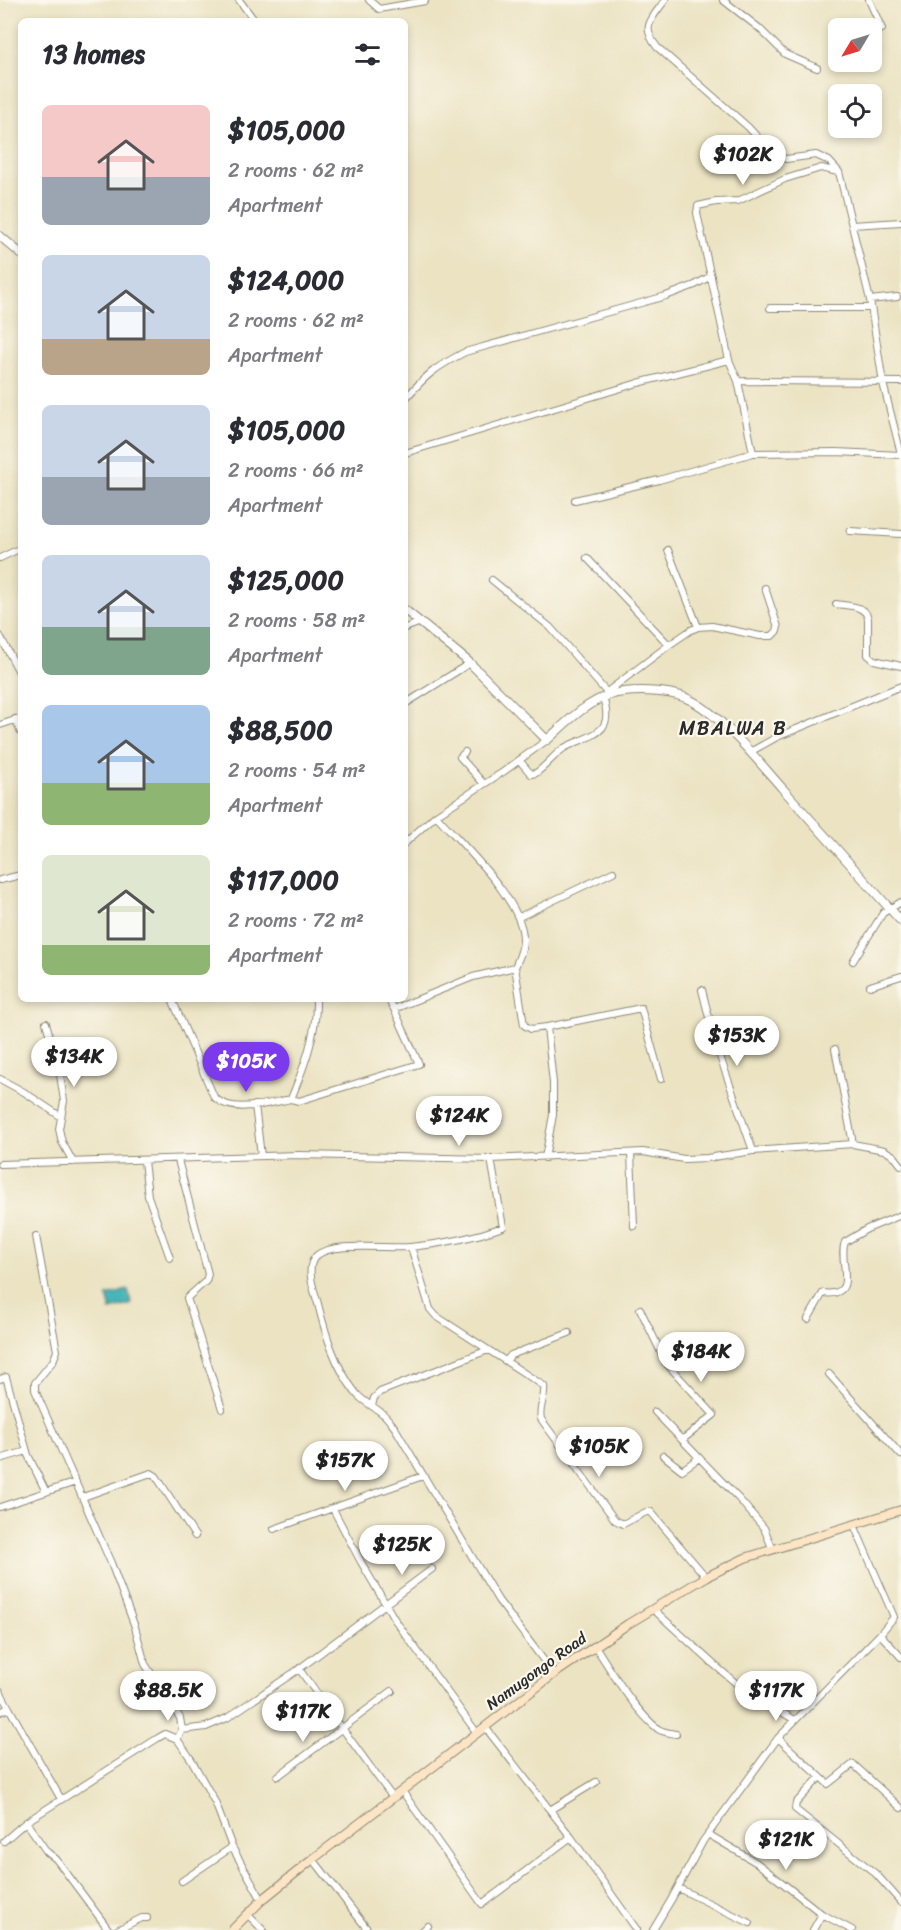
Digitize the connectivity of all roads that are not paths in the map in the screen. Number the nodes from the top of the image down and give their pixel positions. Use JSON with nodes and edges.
{"nodes":[{"id":1,"x":239,"y":0,"type":"edge"},
{"id":2,"x":369,"y":0,"type":"edge"},
{"id":3,"x":665,"y":0,"type":"edge"},
{"id":4,"x":723,"y":0,"type":"edge"},
{"id":5,"x":869,"y":0,"type":"edge"},
{"id":6,"x":425,"y":1,"type":"edge"},
{"id":7,"x":253,"y":18,"type":"edge"},
{"id":8,"x":877,"y":18,"type":"edge"},
{"id":9,"x":817,"y":68,"type":"dead end"},
{"id":10,"x":839,"y":172,"type":"junction"},
{"id":11,"x":901,"y":222,"type":"edge"},
{"id":12,"x":852,"y":225,"type":"junction"},
{"id":13,"x":0,"y":236,"type":"edge"},
{"id":14,"x":18,"y":251,"type":"edge"},
{"id":15,"x":711,"y":276,"type":"junction"},
{"id":16,"x":897,"y":297,"type":"dead end"},
{"id":17,"x":870,"y":300,"type":"junction"},
{"id":18,"x":770,"y":308,"type":"dead end"},
{"id":19,"x":871,"y":308,"type":"junction"},
{"id":20,"x":729,"y":360,"type":"junction"},
{"id":21,"x":738,"y":381,"type":"junction"},
{"id":22,"x":901,"y":382,"type":"edge"},
{"id":23,"x":883,"y":383,"type":"junction"},
{"id":24,"x":408,"y":396,"type":"edge"},
{"id":25,"x":408,"y":452,"type":"edge"},
{"id":26,"x":753,"y":453,"type":"junction"},
{"id":27,"x":901,"y":455,"type":"edge"},
{"id":28,"x":575,"y":500,"type":"dead end"},
{"id":29,"x":850,"y":531,"type":"dead end"},
{"id":30,"x":901,"y":534,"type":"edge"},
{"id":31,"x":18,"y":549,"type":"edge"},
{"id":32,"x":668,"y":550,"type":"dead end"},
{"id":33,"x":0,"y":558,"type":"edge"},
{"id":34,"x":587,"y":558,"type":"dead end"},
{"id":35,"x":492,"y":579,"type":"dead end"},
{"id":36,"x":765,"y":588,"type":"dead end"},
{"id":37,"x":836,"y":604,"type":"dead end"},
{"id":38,"x":408,"y":612,"type":"edge"},
{"id":39,"x":421,"y":622,"type":"junction"},
{"id":40,"x":408,"y":627,"type":"edge"},
{"id":41,"x":698,"y":627,"type":"junction"},
{"id":42,"x":0,"y":636,"type":"edge"},
{"id":43,"x":669,"y":645,"type":"junction"},
{"id":44,"x":470,"y":663,"type":"junction"},
{"id":45,"x":901,"y":666,"type":"edge"},
{"id":46,"x":18,"y":670,"type":"edge"},
{"id":47,"x":901,"y":686,"type":"edge"},
{"id":48,"x":606,"y":695,"type":"junction"},
{"id":49,"x":408,"y":702,"type":"edge"},
{"id":50,"x":18,"y":718,"type":"edge"},
{"id":51,"x":0,"y":725,"type":"edge"},
{"id":52,"x":547,"y":740,"type":"junction"},
{"id":53,"x":465,"y":752,"type":"dead end"},
{"id":54,"x":750,"y":752,"type":"junction"},
{"id":55,"x":519,"y":760,"type":"junction"},
{"id":56,"x":484,"y":784,"type":"junction"},
{"id":57,"x":436,"y":816,"type":"junction"},
{"id":58,"x":408,"y":840,"type":"edge"},
{"id":59,"x":613,"y":872,"type":"dead end"},
{"id":60,"x":18,"y":875,"type":"edge"},
{"id":61,"x":0,"y":880,"type":"edge"},
{"id":62,"x":901,"y":902,"type":"edge"},
{"id":63,"x":889,"y":907,"type":"junction"},
{"id":64,"x":519,"y":917,"type":"junction"},
{"id":65,"x":901,"y":921,"type":"edge"},
{"id":66,"x":853,"y":961,"type":"dead end"},
{"id":67,"x":515,"y":967,"type":"junction"},
{"id":68,"x":901,"y":976,"type":"edge"},
{"id":69,"x":870,"y":986,"type":"dead end"},
{"id":70,"x":702,"y":990,"type":"dead end"},
{"id":71,"x":175,"y":1002,"type":"edge"},
{"id":72,"x":316,"y":1002,"type":"edge"},
{"id":73,"x":390,"y":1002,"type":"edge"},
{"id":74,"x":394,"y":1009,"type":"junction"},
{"id":75,"x":46,"y":1023,"type":"dead end"},
{"id":76,"x":547,"y":1027,"type":"junction"},
{"id":77,"x":835,"y":1049,"type":"dead end"},
{"id":78,"x":0,"y":1079,"type":"edge"},
{"id":79,"x":661,"y":1079,"type":"dead end"},
{"id":80,"x":291,"y":1099,"type":"junction"},
{"id":81,"x":255,"y":1105,"type":"junction"},
{"id":82,"x":60,"y":1116,"type":"junction"},
{"id":83,"x":853,"y":1144,"type":"junction"},
{"id":84,"x":753,"y":1150,"type":"junction"},
{"id":85,"x":631,"y":1153,"type":"junction"},
{"id":86,"x":261,"y":1156,"type":"junction"},
{"id":87,"x":545,"y":1158,"type":"junction"},
{"id":88,"x":178,"y":1160,"type":"junction"},
{"id":89,"x":491,"y":1160,"type":"junction"},
{"id":90,"x":144,"y":1161,"type":"junction"},
{"id":91,"x":72,"y":1162,"type":"junction"},
{"id":92,"x":0,"y":1164,"type":"edge"},
{"id":93,"x":901,"y":1165,"type":"edge"},
{"id":94,"x":901,"y":1215,"type":"edge"},
{"id":95,"x":634,"y":1226,"type":"dead end"},
{"id":96,"x":36,"y":1236,"type":"dead end"},
{"id":97,"x":411,"y":1246,"type":"junction"},
{"id":98,"x":170,"y":1258,"type":"dead end"},
{"id":99,"x":640,"y":1309,"type":"dead end"},
{"id":100,"x":808,"y":1319,"type":"dead end"},
{"id":101,"x":569,"y":1333,"type":"dead end"},
{"id":102,"x":488,"y":1350,"type":"junction"},
{"id":103,"x":506,"y":1361,"type":"junction"},
{"id":104,"x":829,"y":1374,"type":"dead end"},
{"id":105,"x":0,"y":1379,"type":"edge"},
{"id":106,"x":372,"y":1406,"type":"junction"},
{"id":107,"x":222,"y":1409,"type":"dead end"},
{"id":108,"x":655,"y":1412,"type":"dead end"},
{"id":109,"x":682,"y":1440,"type":"junction"},
{"id":110,"x":27,"y":1451,"type":"junction"},
{"id":111,"x":663,"y":1455,"type":"dead end"},
{"id":112,"x":901,"y":1455,"type":"edge"},
{"id":113,"x":699,"y":1458,"type":"junction"},
{"id":114,"x":0,"y":1459,"type":"edge"},
{"id":115,"x":423,"y":1476,"type":"junction"},
{"id":116,"x":76,"y":1482,"type":"junction"},
{"id":117,"x":45,"y":1491,"type":"junction"},
{"id":118,"x":83,"y":1497,"type":"junction"},
{"id":119,"x":0,"y":1507,"type":"edge"},
{"id":120,"x":333,"y":1509,"type":"junction"},
{"id":121,"x":901,"y":1510,"type":"edge"},
{"id":122,"x":854,"y":1525,"type":"junction"},
{"id":123,"x":274,"y":1529,"type":"dead end"},
{"id":124,"x":195,"y":1536,"type":"dead end"},
{"id":125,"x":773,"y":1550,"type":"junction"},
{"id":126,"x":432,"y":1569,"type":"dead end"},
{"id":127,"x":705,"y":1577,"type":"junction"},
{"id":128,"x":385,"y":1604,"type":"junction"},
{"id":129,"x":653,"y":1609,"type":"junction"},
{"id":130,"x":880,"y":1634,"type":"junction"},
{"id":131,"x":595,"y":1646,"type":"junction"},
{"id":132,"x":901,"y":1657,"type":"edge"},
{"id":133,"x":299,"y":1669,"type":"junction"},
{"id":134,"x":554,"y":1674,"type":"junction"},
{"id":135,"x":0,"y":1691,"type":"edge"},
{"id":136,"x":392,"y":1691,"type":"dead end"},
{"id":137,"x":9,"y":1708,"type":"junction"},
{"id":138,"x":0,"y":1712,"type":"edge"},
{"id":139,"x":795,"y":1720,"type":"junction"},
{"id":140,"x":485,"y":1727,"type":"junction"},
{"id":141,"x":343,"y":1728,"type":"junction"},
{"id":142,"x":182,"y":1730,"type":"junction"},
{"id":143,"x":477,"y":1733,"type":"junction"},
{"id":144,"x":676,"y":1734,"type":"dead end"},
{"id":145,"x":777,"y":1738,"type":"junction"},
{"id":146,"x":177,"y":1739,"type":"junction"},
{"id":147,"x":278,"y":1776,"type":"dead end"},
{"id":148,"x":820,"y":1777,"type":"junction"},
{"id":149,"x":596,"y":1782,"type":"dead end"},
{"id":150,"x":402,"y":1791,"type":"junction"},
{"id":151,"x":393,"y":1798,"type":"junction"},
{"id":152,"x":61,"y":1799,"type":"junction"},
{"id":153,"x":901,"y":1808,"type":"edge"},
{"id":154,"x":550,"y":1810,"type":"junction"},
{"id":155,"x":26,"y":1822,"type":"junction"},
{"id":156,"x":708,"y":1833,"type":"junction"},
{"id":157,"x":571,"y":1837,"type":"junction"},
{"id":158,"x":4,"y":1841,"type":"dead end"},
{"id":159,"x":231,"y":1847,"type":"junction"},
{"id":160,"x":313,"y":1858,"type":"junction"},
{"id":161,"x":182,"y":1881,"type":"dead end"},
{"id":162,"x":678,"y":1888,"type":"junction"},
{"id":163,"x":262,"y":1900,"type":"junction"},
{"id":164,"x":901,"y":1902,"type":"edge"},
{"id":165,"x":247,"y":1914,"type":"junction"},
{"id":166,"x":822,"y":1914,"type":"junction"},
{"id":167,"x":147,"y":1918,"type":"dead end"},
{"id":168,"x":750,"y":1923,"type":"dead end"},
{"id":169,"x":109,"y":1930,"type":"edge"},
{"id":170,"x":117,"y":1930,"type":"edge"},
{"id":171,"x":232,"y":1930,"type":"edge"},
{"id":172,"x":263,"y":1930,"type":"edge"},
{"id":173,"x":368,"y":1930,"type":"edge"},
{"id":174,"x":637,"y":1930,"type":"edge"},
{"id":175,"x":653,"y":1930,"type":"edge"},
{"id":176,"x":813,"y":1930,"type":"edge"},
{"id":177,"x":852,"y":1930,"type":"edge"}],
"edges":[{"from":1,"to":7,"type":"street"},
{"from":2,"to":6,"type":"street"},
{"from":3,"to":10,"type":"street"},
{"from":4,"to":9,"type":"street"},
{"from":5,"to":8,"type":"street"},
{"from":10,"to":12,"type":"street"},
{"from":10,"to":15,"type":"street"},
{"from":11,"to":12,"type":"street"},
{"from":12,"to":17,"type":"street"},
{"from":13,"to":14,"type":"street"},
{"from":15,"to":20,"type":"street"},
{"from":15,"to":24,"type":"street"},
{"from":16,"to":17,"type":"street"},
{"from":17,"to":19,"type":"street"},
{"from":18,"to":19,"type":"street"},
{"from":19,"to":23,"type":"street"},
{"from":20,"to":21,"type":"street"},
{"from":20,"to":25,"type":"street"},
{"from":21,"to":23,"type":"street"},
{"from":21,"to":26,"type":"street"},
{"from":22,"to":23,"type":"street"},
{"from":23,"to":27,"type":"street"},
{"from":26,"to":27,"type":"street"},
{"from":26,"to":28,"type":"street"},
{"from":29,"to":30,"type":"street"},
{"from":31,"to":33,"type":"street"},
{"from":32,"to":41,"type":"street"},
{"from":34,"to":43,"type":"street"},
{"from":35,"to":48,"type":"street"},
{"from":36,"to":41,"type":"street"},
{"from":37,"to":45,"type":"street"},
{"from":38,"to":39,"type":"street"},
{"from":39,"to":40,"type":"street"},
{"from":39,"to":44,"type":"street"},
{"from":41,"to":43,"type":"street"},
{"from":42,"to":46,"type":"street"},
{"from":43,"to":48,"type":"street"},
{"from":44,"to":49,"type":"street"},
{"from":44,"to":52,"type":"street"},
{"from":47,"to":54,"type":"street"},
{"from":48,"to":52,"type":"street"},
{"from":48,"to":54,"type":"street"},
{"from":48,"to":55,"type":"street"},
{"from":50,"to":51,"type":"street"},
{"from":52,"to":55,"type":"street"},
{"from":53,"to":56,"type":"street"},
{"from":54,"to":63,"type":"street"},
{"from":55,"to":56,"type":"street"},
{"from":56,"to":57,"type":"street"},
{"from":57,"to":58,"type":"street"},
{"from":57,"to":64,"type":"street"},
{"from":59,"to":64,"type":"street"},
{"from":60,"to":61,"type":"street"},
{"from":62,"to":63,"type":"street"},
{"from":63,"to":65,"type":"street"},
{"from":63,"to":66,"type":"street"},
{"from":64,"to":67,"type":"street"},
{"from":67,"to":74,"type":"street"},
{"from":67,"to":76,"type":"street"},
{"from":68,"to":69,"type":"street"},
{"from":70,"to":84,"type":"street"},
{"from":71,"to":81,"type":"street"},
{"from":72,"to":80,"type":"street"},
{"from":73,"to":74,"type":"street"},
{"from":74,"to":80,"type":"street"},
{"from":75,"to":82,"type":"street"},
{"from":76,"to":79,"type":"street"},
{"from":76,"to":87,"type":"street"},
{"from":77,"to":83,"type":"street"},
{"from":78,"to":82,"type":"street"},
{"from":80,"to":81,"type":"street"},
{"from":81,"to":86,"type":"street"},
{"from":82,"to":91,"type":"street"},
{"from":83,"to":84,"type":"street"},
{"from":83,"to":93,"type":"street"},
{"from":84,"to":85,"type":"street"},
{"from":85,"to":87,"type":"street"},
{"from":85,"to":95,"type":"street"},
{"from":86,"to":88,"type":"street"},
{"from":86,"to":89,"type":"street"},
{"from":87,"to":89,"type":"street"},
{"from":88,"to":90,"type":"street"},
{"from":88,"to":107,"type":"street"},
{"from":89,"to":97,"type":"street"},
{"from":90,"to":91,"type":"street"},
{"from":90,"to":98,"type":"street"},
{"from":91,"to":92,"type":"street"},
{"from":94,"to":100,"type":"street"},
{"from":96,"to":116,"type":"street"},
{"from":97,"to":102,"type":"street"},
{"from":97,"to":106,"type":"street"},
{"from":99,"to":109,"type":"street"},
{"from":101,"to":103,"type":"street"},
{"from":102,"to":103,"type":"street"},
{"from":102,"to":106,"type":"street"},
{"from":103,"to":127,"type":"street"},
{"from":104,"to":112,"type":"street"},
{"from":105,"to":110,"type":"street"},
{"from":106,"to":115,"type":"street"},
{"from":108,"to":109,"type":"street"},
{"from":109,"to":113,"type":"street"},
{"from":110,"to":114,"type":"street"},
{"from":110,"to":117,"type":"street"},
{"from":111,"to":113,"type":"street"},
{"from":113,"to":125,"type":"street"},
{"from":115,"to":120,"type":"street"},
{"from":115,"to":134,"type":"street"},
{"from":116,"to":117,"type":"street"},
{"from":116,"to":118,"type":"street"},
{"from":117,"to":119,"type":"street"},
{"from":118,"to":124,"type":"street"},
{"from":118,"to":142,"type":"street"},
{"from":120,"to":123,"type":"street"},
{"from":120,"to":128,"type":"street"},
{"from":121,"to":122,"type":"main road","name":"Namugongo Road"},
{"from":122,"to":125,"type":"main road","name":"Namugongo Road"},
{"from":122,"to":130,"type":"street"},
{"from":125,"to":127,"type":"main road","name":"Namugongo Road"},
{"from":126,"to":128,"type":"street"},
{"from":127,"to":129,"type":"main road","name":"Namugongo Road"},
{"from":128,"to":133,"type":"street"},
{"from":128,"to":143,"type":"street"},
{"from":129,"to":131,"type":"main road","name":"Namugongo Road"},
{"from":129,"to":139,"type":"street"},
{"from":130,"to":132,"type":"street"},
{"from":130,"to":139,"type":"street"},
{"from":131,"to":134,"type":"main road","name":"Namugongo Road"},
{"from":131,"to":144,"type":"street"},
{"from":133,"to":141,"type":"street"},
{"from":133,"to":142,"type":"street"},
{"from":134,"to":140,"type":"main road","name":"Namugongo Road"},
{"from":135,"to":137,"type":"street"},
{"from":136,"to":141,"type":"street"},
{"from":137,"to":138,"type":"street"},
{"from":137,"to":152,"type":"street"},
{"from":139,"to":145,"type":"street"},
{"from":140,"to":143,"type":"main road","name":"Namugongo Road"},
{"from":140,"to":154,"type":"street"},
{"from":141,"to":147,"type":"street"},
{"from":141,"to":151,"type":"street"},
{"from":142,"to":146,"type":"street"},
{"from":143,"to":150,"type":"main road","name":"Namugongo Road"},
{"from":145,"to":148,"type":"street"},
{"from":145,"to":156,"type":"street"},
{"from":146,"to":152,"type":"street"},
{"from":146,"to":159,"type":"street"},
{"from":148,"to":153,"type":"street"},
{"from":148,"to":164,"type":"street"},
{"from":149,"to":154,"type":"street"},
{"from":150,"to":151,"type":"main road","name":"Namugongo Road"},
{"from":150,"to":157,"type":"street"},
{"from":151,"to":160,"type":"main road","name":"Namugongo Road"},
{"from":152,"to":155,"type":"street"},
{"from":154,"to":157,"type":"street"},
{"from":155,"to":158,"type":"street"},
{"from":155,"to":169,"type":"street"},
{"from":156,"to":162,"type":"street"},
{"from":156,"to":166,"type":"street"},
{"from":157,"to":174,"type":"street"},
{"from":159,"to":161,"type":"street"},
{"from":159,"to":163,"type":"street"},
{"from":160,"to":163,"type":"main road","name":"Namugongo Road"},
{"from":160,"to":173,"type":"street"},
{"from":162,"to":168,"type":"street"},
{"from":162,"to":175,"type":"street"},
{"from":163,"to":165,"type":"main road","name":"Namugongo Road"},
{"from":165,"to":171,"type":"main road","name":"Namugongo Road"},
{"from":165,"to":172,"type":"street"},
{"from":166,"to":176,"type":"street"},
{"from":166,"to":177,"type":"street"},
{"from":167,"to":170,"type":"street"}]}
